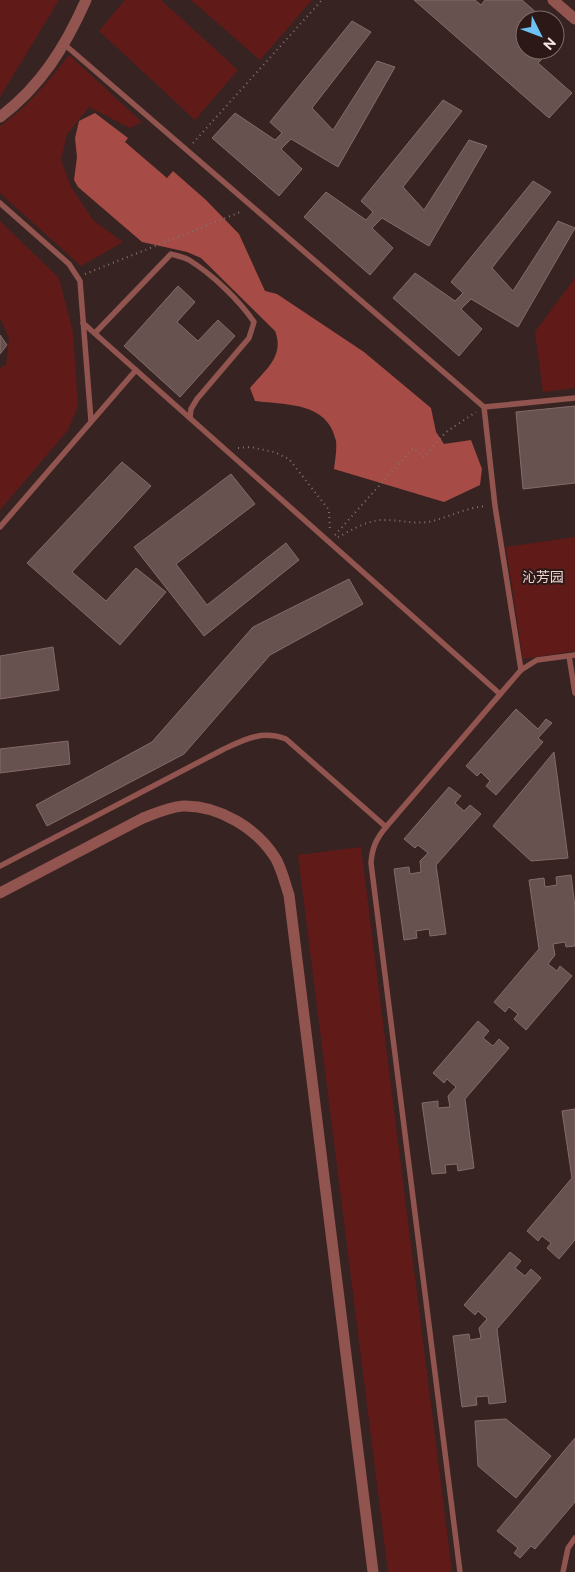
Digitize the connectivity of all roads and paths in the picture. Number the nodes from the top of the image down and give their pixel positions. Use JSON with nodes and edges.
{"nodes":[{"id":1,"x":86,"y":0,"type":"edge"},
{"id":2,"x":322,"y":0,"type":"edge"},
{"id":3,"x":553,"y":0,"type":"edge"},
{"id":4,"x":575,"y":19,"type":"edge"},
{"id":5,"x":64,"y":44,"type":"junction"},
{"id":6,"x":0,"y":117,"type":"edge"},
{"id":7,"x":186,"y":150,"type":"junction"},
{"id":8,"x":0,"y":203,"type":"edge"},
{"id":9,"x":252,"y":207,"type":"junction"},
{"id":10,"x":78,"y":278,"type":"junction"},
{"id":11,"x":84,"y":323,"type":"junction"},
{"id":12,"x":95,"y":333,"type":"junction"},
{"id":13,"x":136,"y":370,"type":"junction"},
{"id":14,"x":575,"y":398,"type":"edge"},
{"id":15,"x":484,"y":407,"type":"junction"},
{"id":16,"x":190,"y":418,"type":"junction"},
{"id":17,"x":91,"y":421,"type":"junction"},
{"id":18,"x":226,"y":450,"type":"junction"},
{"id":19,"x":495,"y":506,"type":"junction"},
{"id":20,"x":0,"y":527,"type":"edge"},
{"id":21,"x":330,"y":542,"type":"junction"},
{"id":22,"x":572,"y":656,"type":"edge"},
{"id":23,"x":521,"y":670,"type":"junction"},
{"id":24,"x":575,"y":693,"type":"edge"},
{"id":25,"x":500,"y":694,"type":"junction"},
{"id":26,"x":386,"y":827,"type":"junction"},
{"id":27,"x":0,"y":866,"type":"edge"},
{"id":28,"x":0,"y":893,"type":"edge"},
{"id":29,"x":575,"y":1538,"type":"edge"},
{"id":30,"x":373,"y":1572,"type":"edge"},
{"id":31,"x":460,"y":1572,"type":"edge"},
{"id":32,"x":563,"y":1572,"type":"edge"}],
"edges":[{"from":1,"to":5,"type":"street"},
{"from":2,"to":7,"type":"path"},
{"from":3,"to":4,"type":"street"},
{"from":5,"to":6,"type":"street"},
{"from":5,"to":7,"type":"lane"},
{"from":7,"to":9,"type":"lane"},
{"from":8,"to":10,"type":"lane"},
{"from":9,"to":10,"type":"path"},
{"from":9,"to":15,"type":"lane"},
{"from":10,"to":11,"type":"lane"},
{"from":11,"to":12,"type":"lane"},
{"from":11,"to":17,"type":"lane"},
{"from":12,"to":13,"type":"lane"},
{"from":12,"to":16,"type":"lane"},
{"from":13,"to":16,"type":"lane"},
{"from":13,"to":17,"type":"lane"},
{"from":14,"to":15,"type":"lane"},
{"from":15,"to":19,"type":"lane"},
{"from":15,"to":21,"type":"path"},
{"from":16,"to":18,"type":"lane"},
{"from":17,"to":20,"type":"lane"},
{"from":18,"to":21,"type":"lane"},
{"from":18,"to":21,"type":"path"},
{"from":19,"to":21,"type":"path"},
{"from":19,"to":23,"type":"lane"},
{"from":21,"to":25,"type":"lane"},
{"from":22,"to":23,"type":"lane"},
{"from":22,"to":24,"type":"lane"},
{"from":23,"to":25,"type":"lane"},
{"from":25,"to":26,"type":"lane"},
{"from":26,"to":27,"type":"lane"},
{"from":26,"to":31,"type":"lane"},
{"from":28,"to":30,"type":"street"},
{"from":29,"to":32,"type":"lane"}]}
